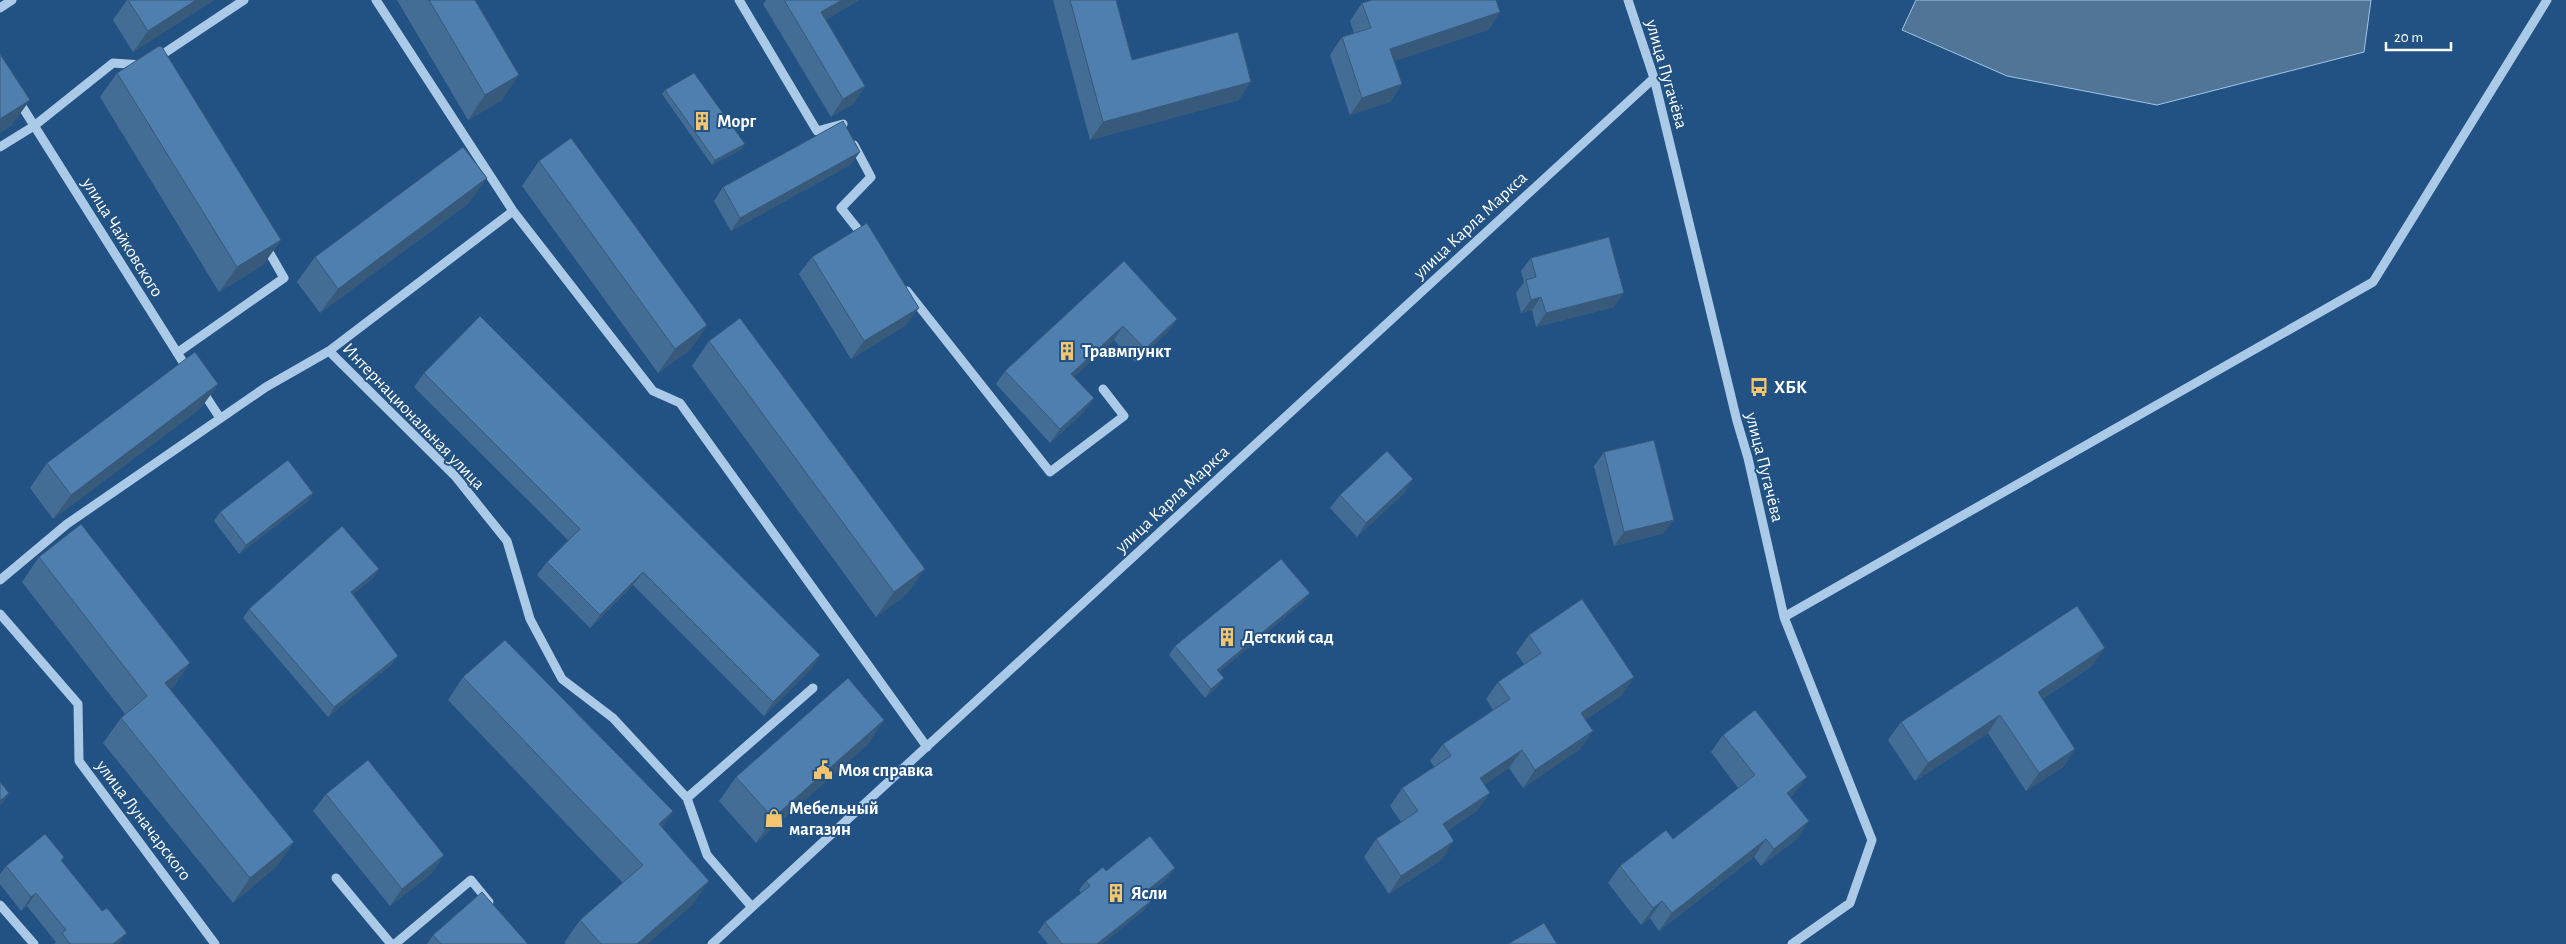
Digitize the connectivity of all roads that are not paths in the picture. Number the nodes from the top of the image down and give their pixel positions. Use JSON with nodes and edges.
{"nodes":[{"id":1,"x":12,"y":0,"type":"edge"},
{"id":2,"x":244,"y":0,"type":"edge"},
{"id":3,"x":376,"y":0,"type":"edge"},
{"id":4,"x":740,"y":0,"type":"edge"},
{"id":5,"x":1628,"y":0,"type":"edge"},
{"id":6,"x":2546,"y":0,"type":"edge"},
{"id":7,"x":0,"y":8,"type":"edge"},
{"id":8,"x":146,"y":65,"type":"junction"},
{"id":9,"x":159,"y":66,"type":"edge"},
{"id":10,"x":1654,"y":78,"type":"junction"},
{"id":11,"x":15,"y":95,"type":"edge"},
{"id":12,"x":34,"y":126,"type":"junction"},
{"id":13,"x":0,"y":147,"type":"edge"},
{"id":14,"x":513,"y":211,"type":"junction"},
{"id":15,"x":259,"y":235,"type":"edge"},
{"id":16,"x":872,"y":246,"type":"edge"},
{"id":17,"x":902,"y":285,"type":"edge"},
{"id":18,"x":329,"y":350,"type":"junction"},
{"id":19,"x":177,"y":353,"type":"junction"},
{"id":20,"x":1103,"y":389,"type":"dead end"},
{"id":21,"x":220,"y":418,"type":"junction"},
{"id":22,"x":0,"y":580,"type":"edge"},
{"id":23,"x":0,"y":614,"type":"edge"},
{"id":24,"x":1784,"y":618,"type":"junction"},
{"id":25,"x":813,"y":688,"type":"dead end"},
{"id":26,"x":927,"y":747,"type":"junction"},
{"id":27,"x":687,"y":798,"type":"junction"},
{"id":28,"x":336,"y":878,"type":"dead end"},
{"id":29,"x":0,"y":905,"type":"edge"},
{"id":30,"x":751,"y":906,"type":"junction"},
{"id":31,"x":494,"y":908,"type":"edge"},
{"id":32,"x":34,"y":944,"type":"edge"},
{"id":33,"x":215,"y":944,"type":"edge"},
{"id":34,"x":393,"y":944,"type":"edge"},
{"id":35,"x":712,"y":944,"type":"edge"},
{"id":36,"x":1792,"y":944,"type":"edge"}],
"edges":[{"from":1,"to":7,"type":"street"},
{"from":2,"to":8,"type":"street"},
{"from":3,"to":14,"type":"street"},
{"from":4,"to":16,"type":"street"},
{"from":5,"to":10,"type":"street","name":"улица Пугачёва"},
{"from":6,"to":24,"type":"street"},
{"from":8,"to":9,"type":"street"},
{"from":8,"to":12,"type":"street"},
{"from":10,"to":24,"type":"street","name":"улица Пугачёва"},
{"from":10,"to":26,"type":"street","name":"улица Карла Маркса"},
{"from":11,"to":12,"type":"street","name":"улица Чайковского"},
{"from":12,"to":13,"type":"street"},
{"from":12,"to":19,"type":"street","name":"улица Чайковского"},
{"from":14,"to":18,"type":"street"},
{"from":14,"to":26,"type":"street"},
{"from":15,"to":19,"type":"street"},
{"from":17,"to":20,"type":"street"},
{"from":18,"to":21,"type":"street","name":"Интернациональная улица"},
{"from":18,"to":27,"type":"street","name":"Интернациональная улица"},
{"from":19,"to":21,"type":"street","name":"улица Чайковского"},
{"from":21,"to":22,"type":"street","name":"Интернациональная улица"},
{"from":23,"to":33,"type":"street","name":"улица Луначарского"},
{"from":24,"to":36,"type":"street","name":"улица Пугачёва"},
{"from":25,"to":27,"type":"street"},
{"from":26,"to":30,"type":"street","name":"улица Карла Маркса"},
{"from":27,"to":30,"type":"street","name":"Интернациональная улица"},
{"from":28,"to":34,"type":"street"},
{"from":29,"to":32,"type":"street"},
{"from":30,"to":35,"type":"street","name":"улица Карла Маркса"},
{"from":31,"to":34,"type":"street"}]}
